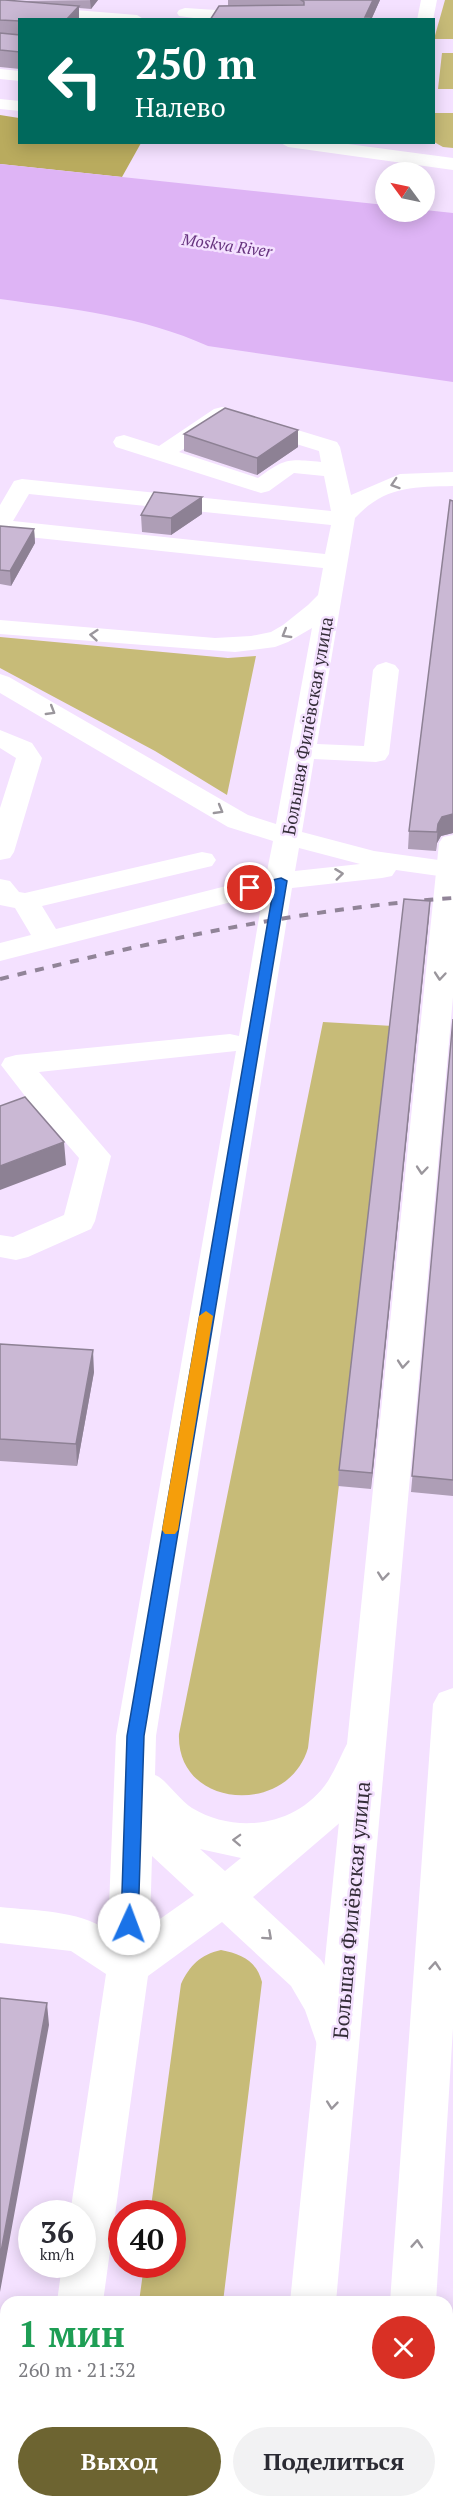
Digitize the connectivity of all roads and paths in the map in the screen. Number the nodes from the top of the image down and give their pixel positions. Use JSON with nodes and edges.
{"nodes":[{"id":1,"x":115,"y":0,"type":"edge"},
{"id":2,"x":429,"y":0,"type":"edge"},
{"id":3,"x":0,"y":9,"type":"edge"},
{"id":4,"x":187,"y":11,"type":"edge"},
{"id":5,"x":103,"y":17,"type":"junction"},
{"id":6,"x":114,"y":18,"type":"edge"},
{"id":7,"x":270,"y":18,"type":"edge"},
{"id":8,"x":425,"y":18,"type":"edge"},
{"id":9,"x":0,"y":74,"type":"edge"},
{"id":10,"x":18,"y":76,"type":"edge"},
{"id":11,"x":0,"y":104,"type":"edge"},
{"id":12,"x":18,"y":106,"type":"edge"},
{"id":13,"x":314,"y":144,"type":"edge"},
{"id":14,"x":405,"y":151,"type":"edge"},
{"id":15,"x":453,"y":164,"type":"edge"},
{"id":16,"x":124,"y":442,"type":"dead end"},
{"id":17,"x":162,"y":454,"type":"junction"},
{"id":18,"x":334,"y":470,"type":"junction"},
{"id":19,"x":453,"y":479,"type":"edge"},
{"id":20,"x":343,"y":517,"type":"junction"},
{"id":21,"x":0,"y":520,"type":"edge"},
{"id":22,"x":0,"y":527,"type":"edge"},
{"id":23,"x":336,"y":562,"type":"junction"},
{"id":24,"x":330,"y":596,"type":"junction"},
{"id":25,"x":0,"y":627,"type":"edge"},
{"id":26,"x":386,"y":670,"type":"dead end"},
{"id":27,"x":0,"y":682,"type":"edge"},
{"id":28,"x":0,"y":738,"type":"edge"},
{"id":29,"x":303,"y":751,"type":"junction"},
{"id":30,"x":287,"y":837,"type":"junction"},
{"id":31,"x":0,"y":852,"type":"edge"},
{"id":32,"x":446,"y":858,"type":"edge"},
{"id":33,"x":202,"y":860,"type":"dead end"},
{"id":34,"x":281,"y":881,"type":"junction"},
{"id":35,"x":0,"y":887,"type":"edge"},
{"id":36,"x":25,"y":901,"type":"junction"},
{"id":37,"x":48,"y":940,"type":"junction"},
{"id":38,"x":0,"y":952,"type":"edge"},
{"id":39,"x":230,"y":1043,"type":"dead end"},
{"id":40,"x":45,"y":1100,"type":"junction"},
{"id":41,"x":0,"y":1117,"type":"edge"},
{"id":42,"x":0,"y":1246,"type":"edge"},
{"id":43,"x":368,"y":1733,"type":"junction"},
{"id":44,"x":452,"y":1733,"type":"edge"},
{"id":45,"x":134,"y":1753,"type":"junction"},
{"id":46,"x":133,"y":1797,"type":"junction"},
{"id":47,"x":313,"y":1821,"type":"junction"},
{"id":48,"x":225,"y":1896,"type":"junction"},
{"id":49,"x":0,"y":1924,"type":"edge"},
{"id":50,"x":128,"y":1966,"type":"junction"},
{"id":51,"x":453,"y":2007,"type":"edge"},
{"id":52,"x":337,"y":2055,"type":"junction"},
{"id":53,"x":429,"y":2065,"type":"junction"},
{"id":54,"x":81,"y":2296,"type":"edge"},
{"id":55,"x":314,"y":2296,"type":"edge"},
{"id":56,"x":413,"y":2296,"type":"edge"}],
"edges":[{"from":1,"to":5,"type":"street"},
{"from":2,"to":8,"type":"street"},
{"from":3,"to":5,"type":"street"},
{"from":4,"to":7,"type":"street"},
{"from":5,"to":6,"type":"street"},
{"from":9,"to":10,"type":"street"},
{"from":11,"to":12,"type":"street"},
{"from":13,"to":14,"type":"street"},
{"from":14,"to":15,"type":"street"},
{"from":16,"to":17,"type":"street"},
{"from":17,"to":18,"type":"street"},
{"from":17,"to":18,"type":"street"},
{"from":18,"to":20,"type":"street"},
{"from":19,"to":20,"type":"street","one_way":true},
{"from":20,"to":21,"type":"street"},
{"from":20,"to":23,"type":"street","name":"Большая Филёвская улица"},
{"from":22,"to":23,"type":"street"},
{"from":23,"to":24,"type":"street","name":"Большая Филёвская улица"},
{"from":24,"to":25,"type":"street","one_way":true},
{"from":24,"to":29,"type":"street","name":"Большая Филёвская улица"},
{"from":26,"to":29,"type":"street"},
{"from":27,"to":30,"type":"street","one_way":true},
{"from":28,"to":31,"type":"street"},
{"from":29,"to":30,"type":"street","name":"Большая Филёвская улица"},
{"from":30,"to":32,"type":"street"},
{"from":30,"to":34,"type":"street","name":"Большая Филёвская улица"},
{"from":34,"to":32,"type":"street","one_way":true},
{"from":32,"to":43,"type":"street","name":"Большая Филёвская улица","one_way":true},
{"from":33,"to":36,"type":"street"},
{"from":34,"to":37,"type":"street"},
{"from":34,"to":45,"type":"street","name":"Большая Филёвская улица"},
{"from":35,"to":36,"type":"street"},
{"from":36,"to":37,"type":"street"},
{"from":37,"to":38,"type":"street"},
{"from":39,"to":40,"type":"street"},
{"from":40,"to":41,"type":"street"},
{"from":40,"to":42,"type":"street"},
{"from":43,"to":47,"type":"street"},
{"from":43,"to":52,"type":"street","name":"Большая Филёвская улица"},
{"from":53,"to":44,"type":"street","one_way":true},
{"from":45,"to":46,"type":"street","name":"Большая Филёвская улица"},
{"from":47,"to":45,"type":"street","one_way":true},
{"from":46,"to":48,"type":"street"},
{"from":46,"to":50,"type":"street","name":"Большая Филёвская улица"},
{"from":47,"to":48,"type":"street"},
{"from":48,"to":50,"type":"street"},
{"from":48,"to":52,"type":"street","one_way":true},
{"from":49,"to":50,"type":"street"},
{"from":50,"to":54,"type":"street","name":"Большая Филёвская улица"},
{"from":51,"to":53,"type":"street"},
{"from":52,"to":55,"type":"street","name":"Большая Филёвская улица","one_way":true},
{"from":56,"to":53,"type":"street","one_way":true}]}
